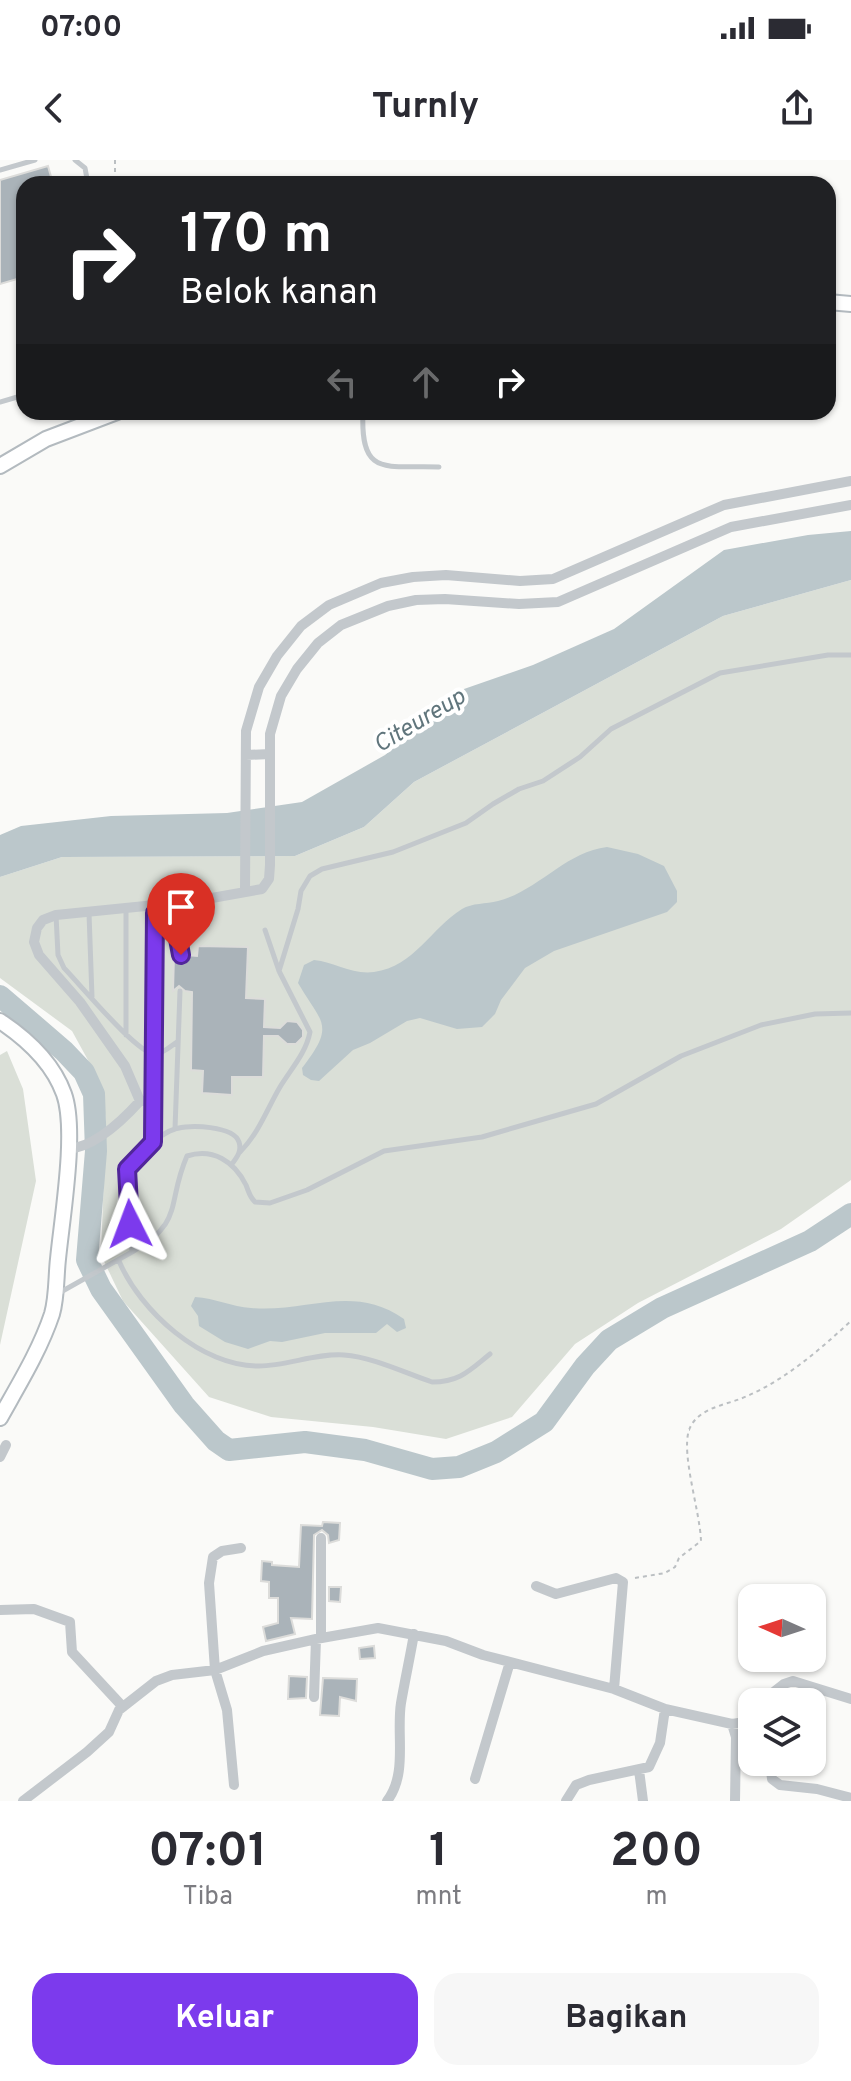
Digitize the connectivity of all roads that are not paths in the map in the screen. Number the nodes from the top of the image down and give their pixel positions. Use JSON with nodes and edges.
{"nodes":[{"id":1,"x":35,"y":160,"type":"edge"},
{"id":2,"x":75,"y":160,"type":"edge"},
{"id":3,"x":0,"y":170,"type":"edge"},
{"id":4,"x":86,"y":176,"type":"edge"},
{"id":5,"x":96,"y":420,"type":"edge"},
{"id":6,"x":363,"y":420,"type":"edge"},
{"id":7,"x":0,"y":466,"type":"edge"},
{"id":8,"x":439,"y":467,"type":"dead end"},
{"id":9,"x":851,"y":481,"type":"edge"},
{"id":10,"x":851,"y":505,"type":"edge"},
{"id":11,"x":851,"y":655,"type":"edge"},
{"id":12,"x":270,"y":754,"type":"junction"},
{"id":13,"x":246,"y":755,"type":"junction"},
{"id":14,"x":245,"y":892,"type":"junction"},
{"id":15,"x":154,"y":908,"type":"junction"},
{"id":16,"x":126,"y":909,"type":"junction"},
{"id":17,"x":89,"y":912,"type":"junction"},
{"id":18,"x":56,"y":915,"type":"junction"},
{"id":19,"x":265,"y":930,"type":"dead end"},
{"id":20,"x":181,"y":955,"type":"dead end"},
{"id":21,"x":279,"y":971,"type":"junction"},
{"id":22,"x":180,"y":991,"type":"dead end"},
{"id":23,"x":92,"y":997,"type":"junction"},
{"id":24,"x":851,"y":1013,"type":"edge"},
{"id":25,"x":0,"y":1021,"type":"edge"},
{"id":26,"x":126,"y":1035,"type":"junction"},
{"id":27,"x":177,"y":1042,"type":"junction"},
{"id":28,"x":153,"y":1054,"type":"junction"},
{"id":29,"x":140,"y":1101,"type":"junction"},
{"id":30,"x":153,"y":1101,"type":"junction"},
{"id":31,"x":175,"y":1129,"type":"junction"},
{"id":32,"x":153,"y":1142,"type":"junction"},
{"id":33,"x":68,"y":1149,"type":"junction"},
{"id":34,"x":240,"y":1152,"type":"junction"},
{"id":35,"x":232,"y":1164,"type":"junction"},
{"id":36,"x":132,"y":1252,"type":"junction"},
{"id":37,"x":119,"y":1261,"type":"junction"},
{"id":38,"x":55,"y":1295,"type":"junction"},
{"id":39,"x":490,"y":1354,"type":"dead end"},
{"id":40,"x":0,"y":1418,"type":"edge"},
{"id":41,"x":6,"y":1445,"type":"dead end"},
{"id":42,"x":0,"y":1457,"type":"edge"},
{"id":43,"x":321,"y":1538,"type":"dead end"},
{"id":44,"x":241,"y":1548,"type":"dead end"},
{"id":45,"x":536,"y":1586,"type":"dead end"},
{"id":46,"x":0,"y":1610,"type":"edge"},
{"id":47,"x":414,"y":1634,"type":"junction"},
{"id":48,"x":318,"y":1638,"type":"junction"},
{"id":49,"x":510,"y":1662,"type":"junction"},
{"id":50,"x":215,"y":1670,"type":"junction"},
{"id":51,"x":779,"y":1688,"type":"edge"},
{"id":52,"x":816,"y":1688,"type":"edge"},
{"id":53,"x":614,"y":1689,"type":"junction"},
{"id":54,"x":826,"y":1691,"type":"edge"},
{"id":55,"x":314,"y":1697,"type":"dead end"},
{"id":56,"x":851,"y":1699,"type":"edge"},
{"id":57,"x":123,"y":1707,"type":"junction"},
{"id":58,"x":665,"y":1709,"type":"junction"},
{"id":59,"x":738,"y":1723,"type":"edge"},
{"id":60,"x":732,"y":1724,"type":"junction"},
{"id":61,"x":639,"y":1770,"type":"junction"},
{"id":62,"x":772,"y":1776,"type":"edge"},
{"id":63,"x":475,"y":1779,"type":"dead end"},
{"id":64,"x":234,"y":1785,"type":"dead end"},
{"id":65,"x":851,"y":1798,"type":"edge"},
{"id":66,"x":23,"y":1801,"type":"edge"},
{"id":67,"x":387,"y":1801,"type":"edge"},
{"id":68,"x":566,"y":1801,"type":"edge"},
{"id":69,"x":643,"y":1801,"type":"edge"},
{"id":70,"x":735,"y":1801,"type":"edge"}],
"edges":[{"from":1,"to":3,"type":"lane"},
{"from":2,"to":4,"type":"lane"},
{"from":5,"to":7,"type":"street"},
{"from":6,"to":8,"type":"lane"},
{"from":9,"to":13,"type":"street"},
{"from":10,"to":12,"type":"street"},
{"from":11,"to":21,"type":"lane"},
{"from":12,"to":13,"type":"street"},
{"from":12,"to":14,"type":"street"},
{"from":13,"to":14,"type":"street"},
{"from":14,"to":15,"type":"street"},
{"from":15,"to":16,"type":"street"},
{"from":15,"to":20,"type":"lane"},
{"from":15,"to":28,"type":"lane"},
{"from":16,"to":17,"type":"street"},
{"from":16,"to":26,"type":"lane"},
{"from":17,"to":18,"type":"street"},
{"from":17,"to":23,"type":"lane"},
{"from":18,"to":23,"type":"lane"},
{"from":18,"to":29,"type":"street"},
{"from":19,"to":21,"type":"lane"},
{"from":21,"to":34,"type":"lane"},
{"from":22,"to":27,"type":"lane"},
{"from":23,"to":26,"type":"lane"},
{"from":24,"to":35,"type":"lane"},
{"from":25,"to":33,"type":"street"},
{"from":26,"to":28,"type":"lane"},
{"from":27,"to":28,"type":"lane"},
{"from":27,"to":31,"type":"lane"},
{"from":28,"to":30,"type":"lane"},
{"from":29,"to":30,"type":"street"},
{"from":29,"to":33,"type":"street"},
{"from":30,"to":32,"type":"lane"},
{"from":31,"to":32,"type":"lane"},
{"from":31,"to":34,"type":"lane"},
{"from":32,"to":36,"type":"lane"},
{"from":33,"to":38,"type":"street"},
{"from":34,"to":35,"type":"lane"},
{"from":35,"to":36,"type":"lane"},
{"from":36,"to":37,"type":"lane"},
{"from":37,"to":38,"type":"lane"},
{"from":37,"to":39,"type":"lane"},
{"from":38,"to":40,"type":"street"},
{"from":41,"to":42,"type":"street"},
{"from":43,"to":48,"type":"street"},
{"from":44,"to":50,"type":"street"},
{"from":45,"to":53,"type":"street"},
{"from":46,"to":57,"type":"street"},
{"from":47,"to":48,"type":"street"},
{"from":47,"to":49,"type":"street"},
{"from":47,"to":67,"type":"street"},
{"from":48,"to":50,"type":"street"},
{"from":48,"to":55,"type":"street"},
{"from":49,"to":53,"type":"street"},
{"from":49,"to":63,"type":"street"},
{"from":50,"to":57,"type":"street"},
{"from":50,"to":64,"type":"street"},
{"from":51,"to":52,"type":"street"},
{"from":53,"to":58,"type":"street"},
{"from":54,"to":56,"type":"street"},
{"from":57,"to":66,"type":"street"},
{"from":58,"to":60,"type":"street"},
{"from":58,"to":61,"type":"street"},
{"from":59,"to":60,"type":"street"},
{"from":60,"to":70,"type":"street"},
{"from":61,"to":68,"type":"street"},
{"from":61,"to":69,"type":"street"},
{"from":62,"to":65,"type":"street"}]}
